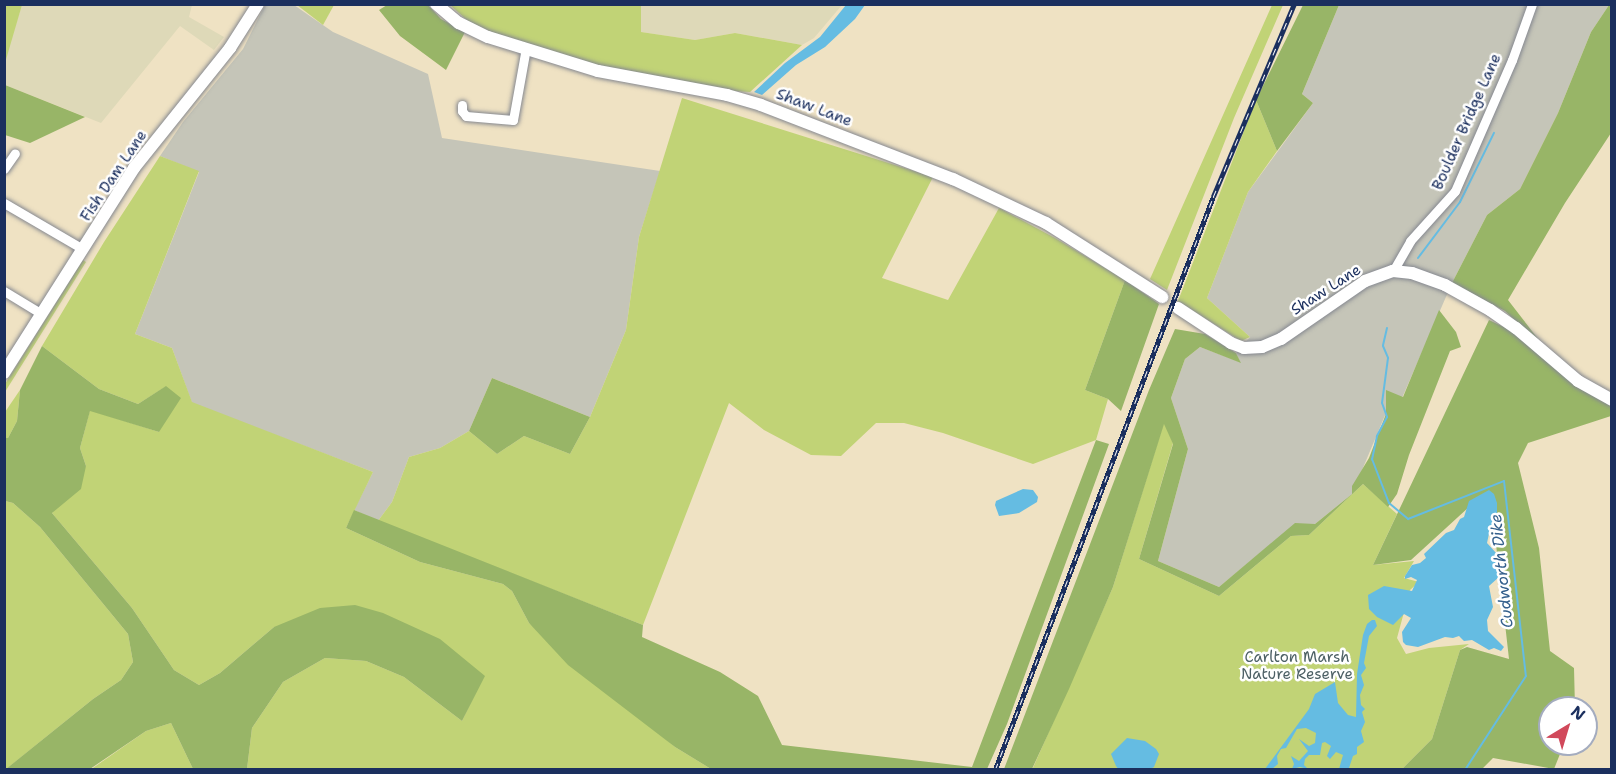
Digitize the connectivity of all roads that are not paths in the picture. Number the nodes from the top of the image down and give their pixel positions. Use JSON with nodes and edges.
{"nodes":[{"id":1,"x":258,"y":4,"type":"edge"},
{"id":2,"x":436,"y":4,"type":"edge"},
{"id":3,"x":1532,"y":4,"type":"edge"},
{"id":4,"x":526,"y":48,"type":"junction"},
{"id":5,"x":462,"y":105,"type":"dead end"},
{"id":6,"x":15,"y":153,"type":"dead end"},
{"id":7,"x":4,"y":169,"type":"edge"},
{"id":8,"x":4,"y":203,"type":"edge"},
{"id":9,"x":83,"y":249,"type":"junction"},
{"id":10,"x":1393,"y":271,"type":"junction"},
{"id":11,"x":4,"y":291,"type":"edge"},
{"id":12,"x":1162,"y":297,"type":"dead end"},
{"id":13,"x":1178,"y":308,"type":"dead end"},
{"id":14,"x":42,"y":314,"type":"junction"},
{"id":15,"x":4,"y":373,"type":"edge"},
{"id":16,"x":1611,"y":399,"type":"edge"}],
"edges":[{"from":1,"to":9,"type":"street","name":"Fish Dam Lane"},
{"from":2,"to":4,"type":"street","name":"Shaw Lane"},
{"from":3,"to":10,"type":"street","name":"Boulder Bridge Lane"},
{"from":4,"to":5,"type":"street"},
{"from":4,"to":12,"type":"street","name":"Shaw Lane"},
{"from":6,"to":7,"type":"street"},
{"from":8,"to":9,"type":"street"},
{"from":9,"to":14,"type":"street","name":"Fish Dam Lane"},
{"from":10,"to":13,"type":"street","name":"Shaw Lane"},
{"from":10,"to":16,"type":"street"},
{"from":11,"to":14,"type":"street"},
{"from":14,"to":15,"type":"street","name":"Fish Dam Lane"}]}
